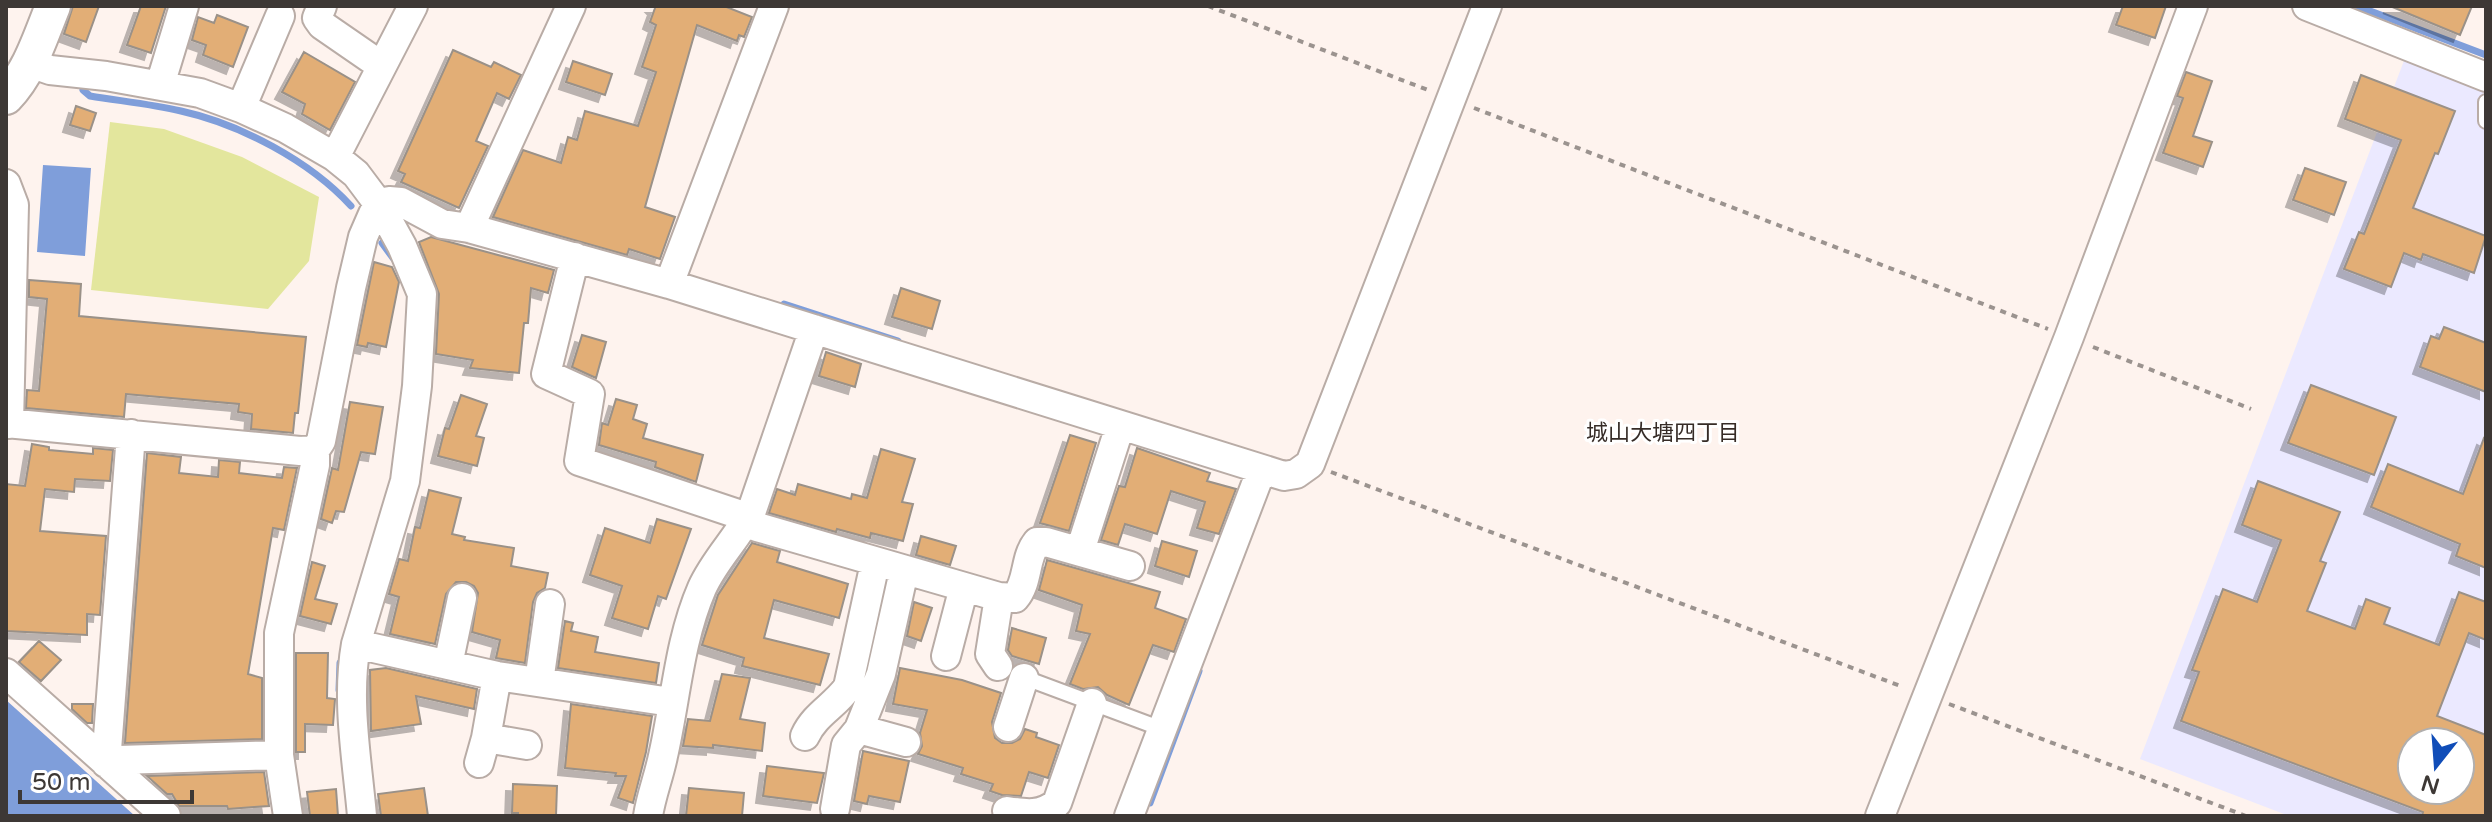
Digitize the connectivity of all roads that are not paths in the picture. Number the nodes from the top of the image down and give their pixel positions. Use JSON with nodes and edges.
{"nodes":[{"id":1,"x":53,"y":6,"type":"edge"},
{"id":2,"x":184,"y":6,"type":"edge"},
{"id":3,"x":322,"y":6,"type":"edge"},
{"id":4,"x":413,"y":6,"type":"edge"},
{"id":5,"x":571,"y":6,"type":"edge"},
{"id":6,"x":774,"y":6,"type":"edge"},
{"id":7,"x":1487,"y":6,"type":"edge"},
{"id":8,"x":2193,"y":6,"type":"edge"},
{"id":9,"x":2307,"y":6,"type":"edge"},
{"id":10,"x":280,"y":16,"type":"dead end"},
{"id":11,"x":30,"y":63,"type":"junction"},
{"id":12,"x":380,"y":65,"type":"junction"},
{"id":13,"x":2486,"y":77,"type":"edge"},
{"id":14,"x":160,"y":85,"type":"junction"},
{"id":15,"x":6,"y":97,"type":"edge"},
{"id":16,"x":2486,"y":102,"type":"edge"},
{"id":17,"x":241,"y":108,"type":"junction"},
{"id":18,"x":2486,"y":121,"type":"edge"},
{"id":19,"x":335,"y":157,"type":"junction"},
{"id":20,"x":7,"y":190,"type":"edge"},
{"id":21,"x":380,"y":206,"type":"junction"},
{"id":22,"x":469,"y":228,"type":"junction"},
{"id":23,"x":575,"y":257,"type":"junction"},
{"id":24,"x":669,"y":284,"type":"junction"},
{"id":25,"x":814,"y":329,"type":"junction"},
{"id":26,"x":7,"y":424,"type":"edge"},
{"id":27,"x":1120,"y":426,"type":"junction"},
{"id":28,"x":131,"y":434,"type":"junction"},
{"id":29,"x":315,"y":450,"type":"junction"},
{"id":30,"x":1261,"y":471,"type":"junction"},
{"id":31,"x":746,"y":522,"type":"junction"},
{"id":32,"x":1080,"y":551,"type":"junction"},
{"id":33,"x":875,"y":563,"type":"junction"},
{"id":34,"x":1130,"y":566,"type":"dead end"},
{"id":35,"x":904,"y":571,"type":"junction"},
{"id":36,"x":964,"y":587,"type":"junction"},
{"id":37,"x":999,"y":597,"type":"junction"},
{"id":38,"x":462,"y":598,"type":"dead end"},
{"id":39,"x":550,"y":604,"type":"dead end"},
{"id":40,"x":356,"y":644,"type":"junction"},
{"id":41,"x":946,"y":656,"type":"dead end"},
{"id":42,"x":448,"y":665,"type":"junction"},
{"id":43,"x":998,"y":666,"type":"joint"},
{"id":44,"x":6,"y":673,"type":"edge"},
{"id":45,"x":497,"y":676,"type":"junction"},
{"id":46,"x":1024,"y":678,"type":"junction"},
{"id":47,"x":539,"y":682,"type":"junction"},
{"id":48,"x":671,"y":702,"type":"junction"},
{"id":49,"x":1092,"y":703,"type":"junction"},
{"id":50,"x":1008,"y":727,"type":"dead end"},
{"id":51,"x":859,"y":729,"type":"junction"},
{"id":52,"x":1162,"y":729,"type":"junction"},
{"id":53,"x":805,"y":736,"type":"dead end"},
{"id":54,"x":906,"y":742,"type":"dead end"},
{"id":55,"x":527,"y":745,"type":"dead end"},
{"id":56,"x":279,"y":755,"type":"junction"},
{"id":57,"x":106,"y":763,"type":"junction"},
{"id":58,"x":835,"y":809,"type":"dead end"},
{"id":59,"x":1007,"y":811,"type":"dead end"},
{"id":60,"x":166,"y":816,"type":"edge"},
{"id":61,"x":288,"y":816,"type":"edge"},
{"id":62,"x":362,"y":816,"type":"edge"},
{"id":63,"x":648,"y":816,"type":"edge"},
{"id":64,"x":1129,"y":816,"type":"edge"},
{"id":65,"x":1880,"y":816,"type":"edge"}],
"edges":[{"from":1,"to":11,"type":"street"},
{"from":2,"to":14,"type":"street"},
{"from":3,"to":12,"type":"street"},
{"from":4,"to":12,"type":"street"},
{"from":5,"to":22,"type":"street"},
{"from":6,"to":24,"type":"street"},
{"from":7,"to":30,"type":"street"},
{"from":8,"to":65,"type":"street"},
{"from":9,"to":13,"type":"street"},
{"from":10,"to":17,"type":"street"},
{"from":11,"to":14,"type":"street"},
{"from":11,"to":15,"type":"street"},
{"from":12,"to":19,"type":"street"},
{"from":14,"to":17,"type":"street"},
{"from":16,"to":18,"type":"lane"},
{"from":17,"to":19,"type":"street"},
{"from":19,"to":21,"type":"street"},
{"from":20,"to":26,"type":"street"},
{"from":21,"to":22,"type":"street"},
{"from":21,"to":29,"type":"street"},
{"from":21,"to":40,"type":"street"},
{"from":22,"to":23,"type":"street"},
{"from":23,"to":24,"type":"street"},
{"from":23,"to":31,"type":"street"},
{"from":24,"to":25,"type":"street"},
{"from":25,"to":27,"type":"street"},
{"from":25,"to":31,"type":"street"},
{"from":26,"to":28,"type":"street"},
{"from":27,"to":30,"type":"street"},
{"from":27,"to":32,"type":"street"},
{"from":28,"to":29,"type":"street"},
{"from":28,"to":57,"type":"street"},
{"from":29,"to":56,"type":"street"},
{"from":30,"to":52,"type":"street"},
{"from":31,"to":33,"type":"street"},
{"from":31,"to":48,"type":"street"},
{"from":32,"to":34,"type":"street"},
{"from":32,"to":37,"type":"street"},
{"from":33,"to":35,"type":"street"},
{"from":33,"to":53,"type":"street"},
{"from":35,"to":36,"type":"street"},
{"from":35,"to":51,"type":"street"},
{"from":36,"to":37,"type":"street"},
{"from":36,"to":41,"type":"street"},
{"from":37,"to":43,"type":"street"},
{"from":38,"to":42,"type":"street"},
{"from":39,"to":47,"type":"street"},
{"from":40,"to":42,"type":"street"},
{"from":40,"to":62,"type":"street"},
{"from":42,"to":45,"type":"street"},
{"from":43,"to":46,"type":"lane"},
{"from":44,"to":57,"type":"street"},
{"from":45,"to":47,"type":"street"},
{"from":45,"to":55,"type":"street"},
{"from":46,"to":49,"type":"lane"},
{"from":46,"to":50,"type":"street"},
{"from":47,"to":48,"type":"street"},
{"from":48,"to":63,"type":"street"},
{"from":49,"to":52,"type":"lane"},
{"from":49,"to":59,"type":"street"},
{"from":51,"to":54,"type":"street"},
{"from":51,"to":58,"type":"street"},
{"from":52,"to":64,"type":"street"},
{"from":56,"to":57,"type":"street"},
{"from":56,"to":61,"type":"street"},
{"from":57,"to":60,"type":"street"}]}
